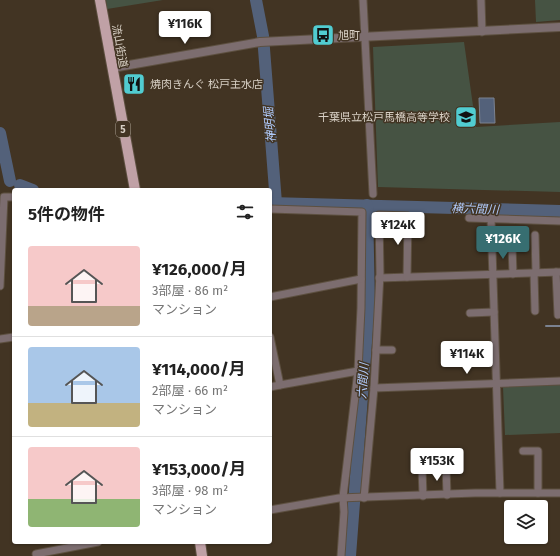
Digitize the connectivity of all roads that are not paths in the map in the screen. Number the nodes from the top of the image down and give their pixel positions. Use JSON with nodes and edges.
{"nodes":[{"id":1,"x":100,"y":0,"type":"edge"},
{"id":2,"x":363,"y":0,"type":"edge"},
{"id":3,"x":480,"y":0,"type":"edge"},
{"id":4,"x":560,"y":27,"type":"edge"},
{"id":5,"x":482,"y":32,"type":"junction"},
{"id":6,"x":365,"y":38,"type":"junction"},
{"id":7,"x":112,"y":68,"type":"junction"},
{"id":8,"x":134,"y":188,"type":"edge"},
{"id":9,"x":373,"y":194,"type":"dead end"},
{"id":10,"x":12,"y":197,"type":"edge"},
{"id":11,"x":272,"y":209,"type":"edge"},
{"id":12,"x":469,"y":218,"type":"dead end"},
{"id":13,"x":491,"y":218,"type":"junction"},
{"id":14,"x":560,"y":221,"type":"edge"},
{"id":15,"x":535,"y":235,"type":"dead end"},
{"id":16,"x":512,"y":246,"type":"dead end"},
{"id":17,"x":558,"y":272,"type":"edge"},
{"id":18,"x":535,"y":273,"type":"junction"},
{"id":19,"x":493,"y":274,"type":"junction"},
{"id":20,"x":513,"y":274,"type":"junction"},
{"id":21,"x":407,"y":277,"type":"junction"},
{"id":22,"x":379,"y":278,"type":"junction"},
{"id":23,"x":361,"y":280,"type":"junction"},
{"id":24,"x":0,"y":286,"type":"edge"},
{"id":25,"x":272,"y":297,"type":"edge"},
{"id":26,"x":535,"y":311,"type":"dead end"},
{"id":27,"x":494,"y":312,"type":"junction"},
{"id":28,"x":470,"y":313,"type":"dead end"},
{"id":29,"x":558,"y":315,"type":"dead end"},
{"id":30,"x":12,"y":337,"type":"edge"},
{"id":31,"x":0,"y":339,"type":"edge"},
{"id":32,"x":272,"y":346,"type":"edge"},
{"id":33,"x":376,"y":350,"type":"junction"},
{"id":34,"x":392,"y":350,"type":"dead end"},
{"id":35,"x":358,"y":371,"type":"junction"},
{"id":36,"x":560,"y":381,"type":"edge"},
{"id":37,"x":496,"y":383,"type":"junction"},
{"id":38,"x":280,"y":385,"type":"junction"},
{"id":39,"x":272,"y":387,"type":"edge"},
{"id":40,"x":374,"y":388,"type":"junction"},
{"id":41,"x":524,"y":451,"type":"dead end"},
{"id":42,"x":446,"y":467,"type":"dead end"},
{"id":43,"x":422,"y":468,"type":"dead end"},
{"id":44,"x":500,"y":493,"type":"junction"},
{"id":45,"x":538,"y":493,"type":"junction"},
{"id":46,"x":560,"y":493,"type":"edge"},
{"id":47,"x":447,"y":495,"type":"junction"},
{"id":48,"x":423,"y":496,"type":"junction"},
{"id":49,"x":343,"y":497,"type":"junction"},
{"id":50,"x":364,"y":498,"type":"junction"},
{"id":51,"x":272,"y":510,"type":"edge"},
{"id":52,"x":88,"y":544,"type":"edge"},
{"id":53,"x":200,"y":544,"type":"edge"},
{"id":54,"x":36,"y":554,"type":"dead end"},
{"id":55,"x":202,"y":556,"type":"edge"},
{"id":56,"x":341,"y":556,"type":"edge"}],
"edges":[{"from":1,"to":7,"type":"main road","name":"流山街道","number":"5"},
{"from":2,"to":6,"type":"street"},
{"from":3,"to":5,"type":"street"},
{"from":4,"to":5,"type":"street"},
{"from":5,"to":6,"type":"street"},
{"from":6,"to":7,"type":"street"},
{"from":6,"to":9,"type":"street"},
{"from":7,"to":8,"type":"main road","name":"流山街道","number":"5"},
{"from":10,"to":24,"type":"street"},
{"from":11,"to":23,"type":"street"},
{"from":12,"to":13,"type":"street"},
{"from":13,"to":14,"type":"street"},
{"from":13,"to":19,"type":"street"},
{"from":15,"to":18,"type":"street"},
{"from":16,"to":20,"type":"street"},
{"from":17,"to":18,"type":"street"},
{"from":17,"to":29,"type":"street"},
{"from":18,"to":20,"type":"street"},
{"from":18,"to":26,"type":"street"},
{"from":19,"to":20,"type":"street"},
{"from":19,"to":21,"type":"street"},
{"from":19,"to":27,"type":"street"},
{"from":21,"to":22,"type":"street"},
{"from":21,"to":22,"type":"street"},
{"from":22,"to":33,"type":"street"},
{"from":23,"to":25,"type":"street"},
{"from":23,"to":35,"type":"street"},
{"from":27,"to":28,"type":"street"},
{"from":27,"to":37,"type":"street"},
{"from":30,"to":31,"type":"street"},
{"from":32,"to":38,"type":"street"},
{"from":33,"to":34,"type":"street"},
{"from":33,"to":40,"type":"street"},
{"from":35,"to":38,"type":"street"},
{"from":35,"to":49,"type":"street"},
{"from":36,"to":37,"type":"street"},
{"from":37,"to":40,"type":"street"},
{"from":37,"to":44,"type":"street"},
{"from":38,"to":39,"type":"street"},
{"from":40,"to":50,"type":"street"},
{"from":41,"to":45,"type":"street"},
{"from":42,"to":47,"type":"street"},
{"from":43,"to":48,"type":"street"},
{"from":44,"to":45,"type":"street"},
{"from":44,"to":47,"type":"street"},
{"from":45,"to":46,"type":"street"},
{"from":47,"to":48,"type":"street"},
{"from":48,"to":50,"type":"street"},
{"from":49,"to":50,"type":"street"},
{"from":49,"to":51,"type":"street"},
{"from":49,"to":56,"type":"street"},
{"from":52,"to":54,"type":"street"},
{"from":53,"to":55,"type":"main road"}]}
